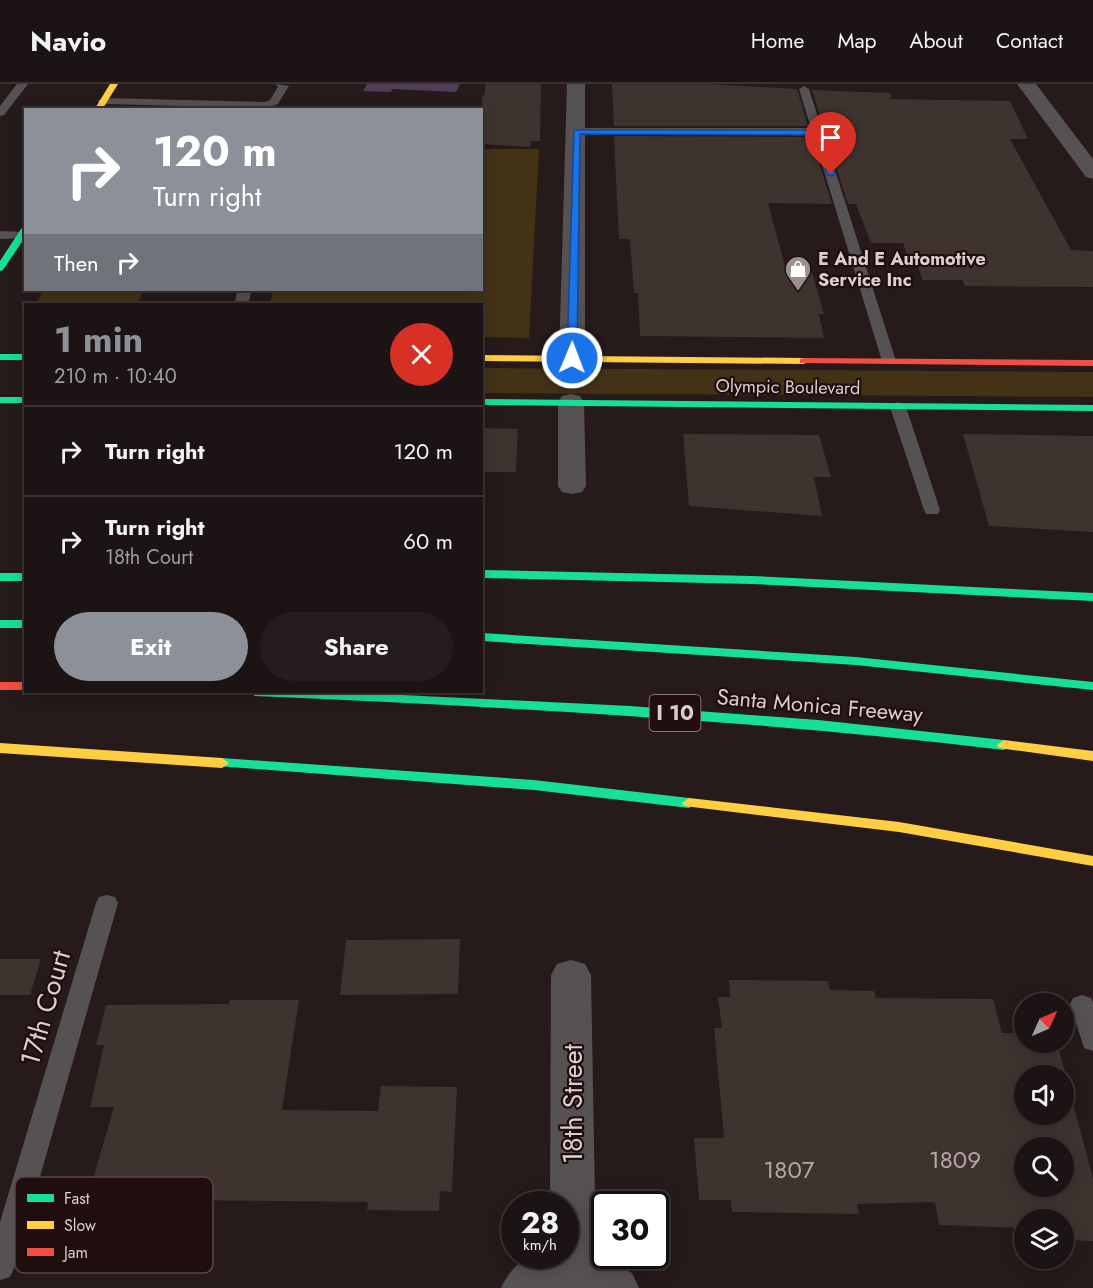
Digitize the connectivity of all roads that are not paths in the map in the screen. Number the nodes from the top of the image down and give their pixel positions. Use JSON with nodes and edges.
{"nodes":[{"id":1,"x":23,"y":84,"type":"edge"},
{"id":2,"x":114,"y":84,"type":"edge"},
{"id":3,"x":280,"y":84,"type":"edge"},
{"id":4,"x":576,"y":84,"type":"edge"},
{"id":5,"x":1026,"y":84,"type":"edge"},
{"id":6,"x":804,"y":89,"type":"dead end"},
{"id":7,"x":1055,"y":92,"type":"dead end"},
{"id":8,"x":101,"y":105,"type":"edge"},
{"id":9,"x":0,"y":113,"type":"edge"},
{"id":10,"x":576,"y":131,"type":"junction"},
{"id":11,"x":818,"y":132,"type":"junction"},
{"id":12,"x":1093,"y":173,"type":"edge"},
{"id":13,"x":23,"y":231,"type":"edge"},
{"id":14,"x":0,"y":235,"type":"edge"},
{"id":15,"x":0,"y":268,"type":"edge"},
{"id":16,"x":0,"y":357,"type":"edge"},
{"id":17,"x":24,"y":357,"type":"edge"},
{"id":18,"x":483,"y":358,"type":"edge"},
{"id":19,"x":572,"y":358,"type":"junction"},
{"id":20,"x":890,"y":361,"type":"junction"},
{"id":21,"x":1093,"y":363,"type":"edge"},
{"id":22,"x":0,"y":399,"type":"edge"},
{"id":23,"x":24,"y":400,"type":"edge"},
{"id":24,"x":483,"y":402,"type":"edge"},
{"id":25,"x":571,"y":402,"type":"junction"},
{"id":26,"x":898,"y":407,"type":"junction"},
{"id":27,"x":1093,"y":408,"type":"edge"},
{"id":28,"x":572,"y":486,"type":"dead end"},
{"id":29,"x":932,"y":510,"type":"dead end"},
{"id":30,"x":483,"y":574,"type":"edge"},
{"id":31,"x":0,"y":577,"type":"edge"},
{"id":32,"x":24,"y":577,"type":"edge"},
{"id":33,"x":1093,"y":597,"type":"edge"},
{"id":34,"x":0,"y":624,"type":"edge"},
{"id":35,"x":24,"y":624,"type":"edge"},
{"id":36,"x":483,"y":637,"type":"edge"},
{"id":37,"x":0,"y":686,"type":"edge"},
{"id":38,"x":24,"y":686,"type":"edge"},
{"id":39,"x":1093,"y":686,"type":"edge"},
{"id":40,"x":278,"y":693,"type":"edge"},
{"id":41,"x":0,"y":748,"type":"edge"},
{"id":42,"x":1093,"y":756,"type":"edge"},
{"id":43,"x":1093,"y":861,"type":"edge"},
{"id":44,"x":107,"y":903,"type":"dead end"},
{"id":45,"x":571,"y":975,"type":"dead end"},
{"id":46,"x":1082,"y":1004,"type":"dead end"},
{"id":47,"x":1093,"y":1041,"type":"edge"},
{"id":48,"x":27,"y":1177,"type":"edge"},
{"id":49,"x":572,"y":1191,"type":"edge"},
{"id":50,"x":15,"y":1217,"type":"edge"},
{"id":51,"x":0,"y":1268,"type":"edge"},
{"id":52,"x":562,"y":1269,"type":"edge"},
{"id":53,"x":573,"y":1269,"type":"edge"},
{"id":54,"x":525,"y":1288,"type":"edge"},
{"id":55,"x":615,"y":1288,"type":"edge"}],
"edges":[{"from":1,"to":9,"type":"lane"},
{"from":2,"to":8,"type":"main road"},
{"from":3,"to":8,"type":"lane"},
{"from":4,"to":10,"type":"street"},
{"from":5,"to":12,"type":"street"},
{"from":6,"to":11,"type":"lane"},
{"from":7,"to":12,"type":"street"},
{"from":10,"to":11,"type":"lane"},
{"from":10,"to":19,"type":"street"},
{"from":11,"to":20,"type":"lane"},
{"from":13,"to":14,"type":"lane"},
{"from":13,"to":15,"type":"main road"},
{"from":16,"to":17,"type":"main road"},
{"from":18,"to":19,"type":"main road","name":"Olympic Boulevard"},
{"from":19,"to":20,"type":"main road","name":"Olympic Boulevard"},
{"from":20,"to":21,"type":"main road","name":"Olympic Boulevard"},
{"from":22,"to":23,"type":"main road"},
{"from":24,"to":25,"type":"main road","name":"Olympic Boulevard"},
{"from":25,"to":26,"type":"main road","name":"Olympic Boulevard"},
{"from":25,"to":28,"type":"street"},
{"from":26,"to":27,"type":"main road","name":"Olympic Boulevard"},
{"from":26,"to":29,"type":"lane"},
{"from":30,"to":33,"type":"main road"},
{"from":31,"to":32,"type":"main road"},
{"from":34,"to":35,"type":"main road"},
{"from":36,"to":39,"type":"main road","name":"Santa Monica Freeway"},
{"from":37,"to":38,"type":"main road"},
{"from":40,"to":42,"type":"main road","name":"Santa Monica Freeway","number":"I 10"},
{"from":41,"to":43,"type":"main road"},
{"from":44,"to":48,"type":"lane","name":"17th Court"},
{"from":45,"to":49,"type":"street","name":"18th Street"},
{"from":46,"to":47,"type":"lane"},
{"from":50,"to":51,"type":"lane","name":"17th Court"},
{"from":52,"to":54,"type":"street"},
{"from":53,"to":55,"type":"street"}]}
